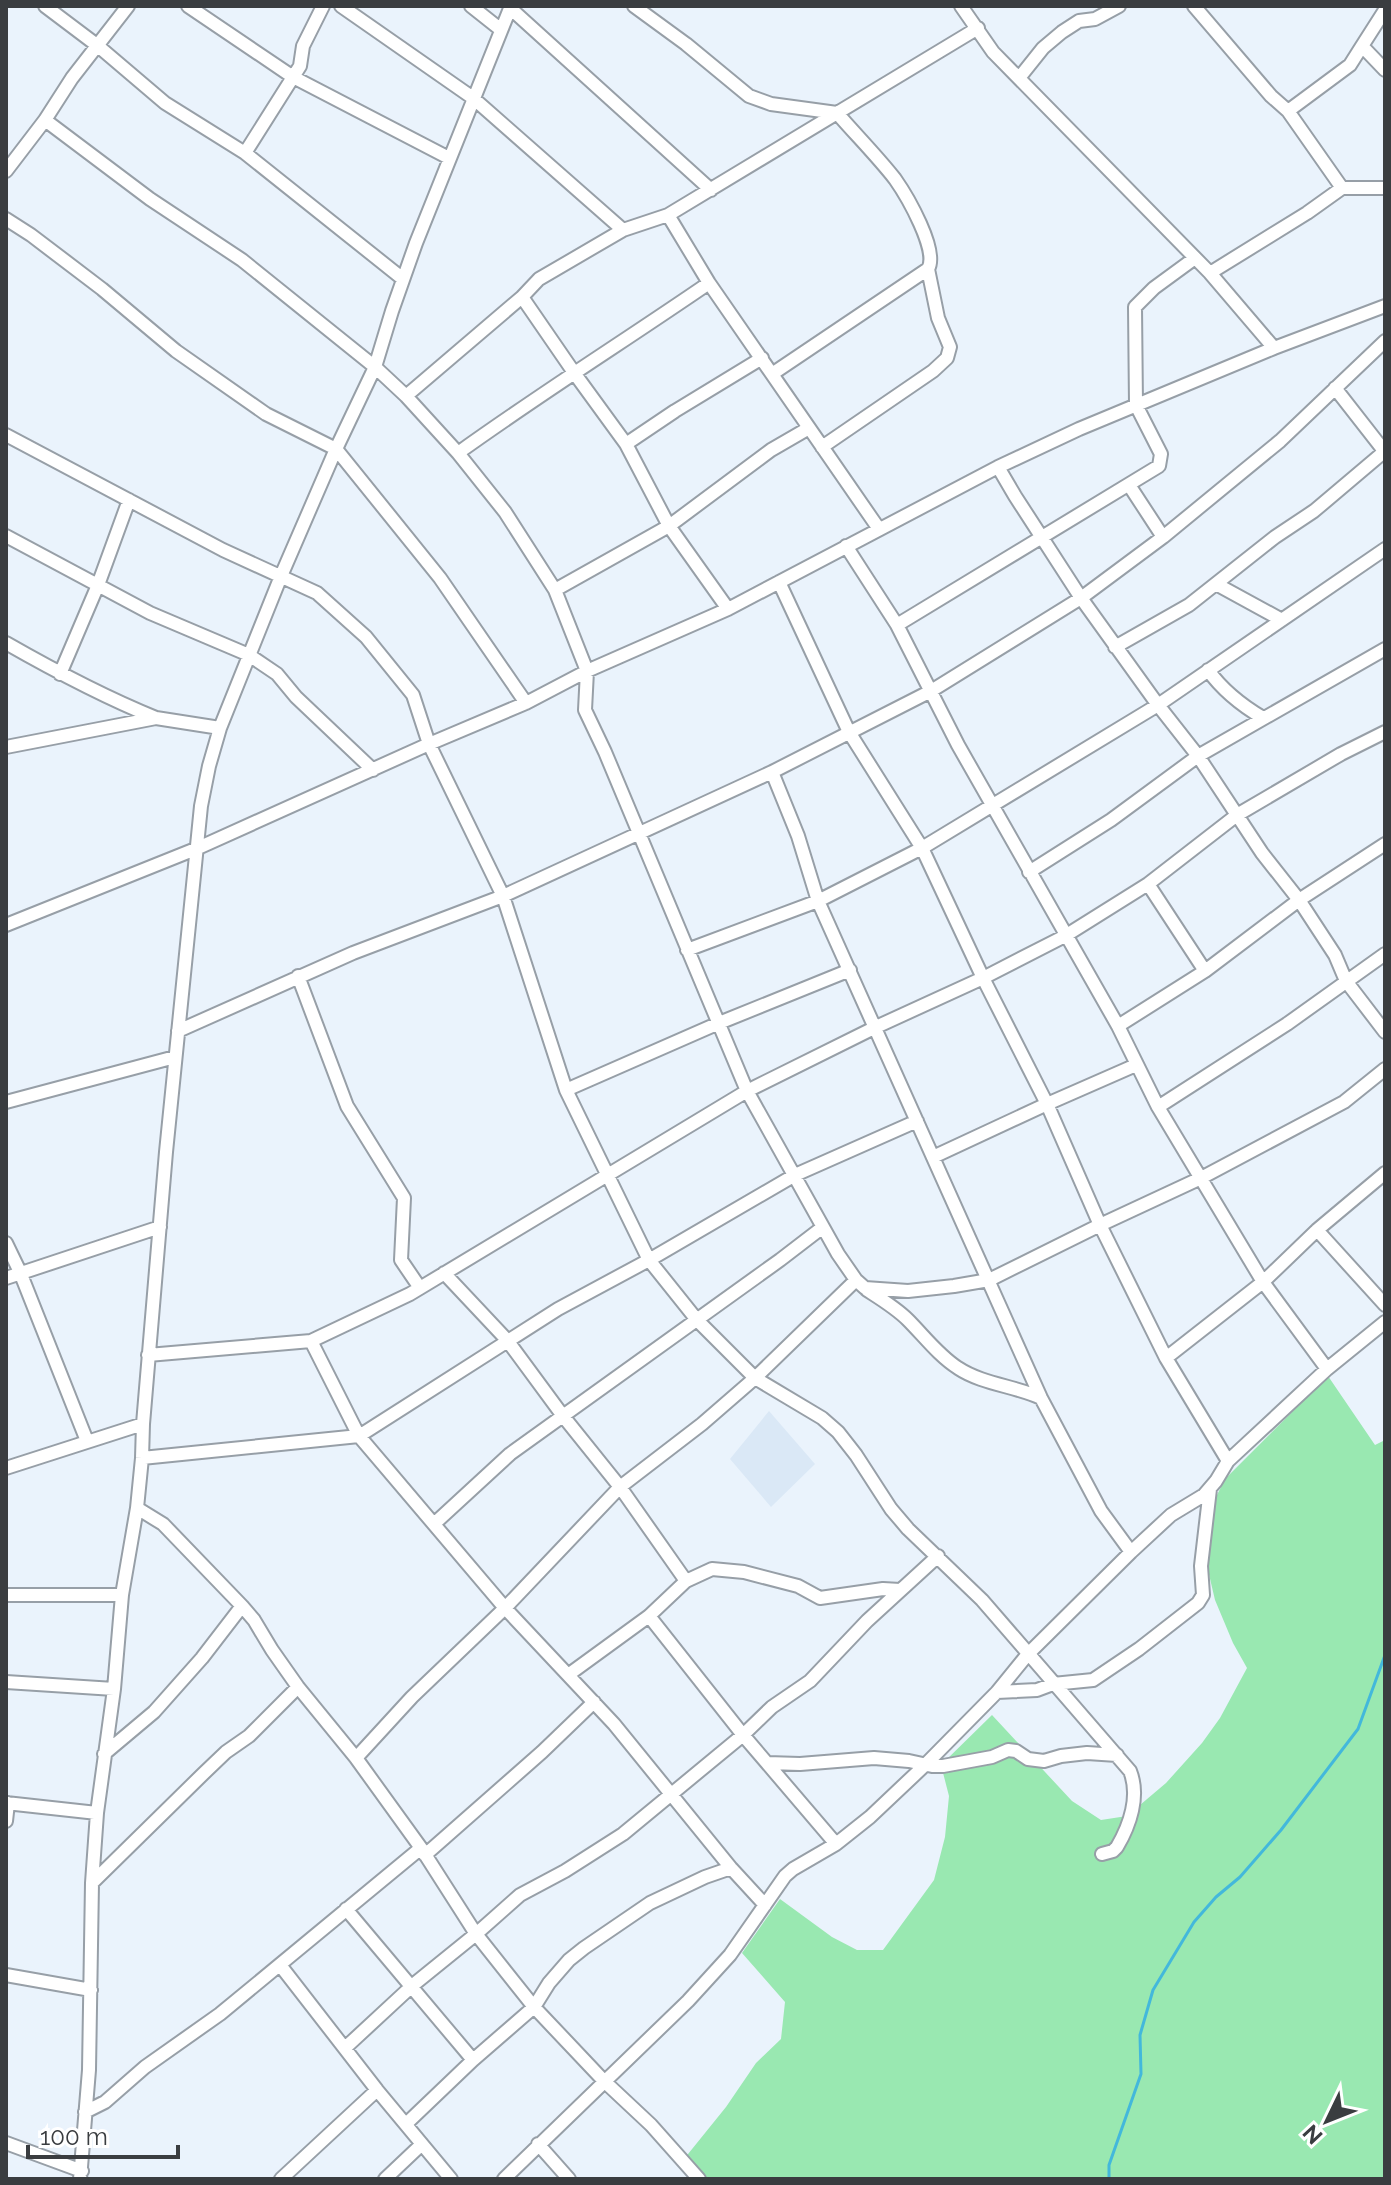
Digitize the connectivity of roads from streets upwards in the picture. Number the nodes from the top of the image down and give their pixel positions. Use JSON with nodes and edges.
{"nodes":[{"id":1,"x":45,"y":6,"type":"edge"},
{"id":2,"x":128,"y":6,"type":"edge"},
{"id":3,"x":188,"y":6,"type":"edge"},
{"id":4,"x":323,"y":6,"type":"edge"},
{"id":5,"x":341,"y":6,"type":"edge"},
{"id":6,"x":471,"y":6,"type":"edge"},
{"id":7,"x":634,"y":6,"type":"edge"},
{"id":8,"x":961,"y":6,"type":"edge"},
{"id":9,"x":1119,"y":6,"type":"edge"},
{"id":10,"x":1194,"y":6,"type":"edge"},
{"id":11,"x":510,"y":7,"type":"edge"},
{"id":12,"x":1385,"y":10,"type":"edge"},
{"id":13,"x":978,"y":28,"type":"junction"},
{"id":14,"x":500,"y":29,"type":"junction"},
{"id":15,"x":98,"y":46,"type":"junction"},
{"id":16,"x":1362,"y":46,"type":"junction"},
{"id":17,"x":1385,"y":70,"type":"edge"},
{"id":18,"x":293,"y":77,"type":"junction"},
{"id":19,"x":1019,"y":78,"type":"junction"},
{"id":20,"x":473,"y":98,"type":"junction"},
{"id":21,"x":1288,"y":111,"type":"junction"},
{"id":22,"x":837,"y":113,"type":"junction"},
{"id":23,"x":45,"y":120,"type":"junction"},
{"id":24,"x":245,"y":153,"type":"junction"},
{"id":25,"x":449,"y":158,"type":"junction"},
{"id":26,"x":6,"y":171,"type":"edge"},
{"id":27,"x":1342,"y":188,"type":"junction"},
{"id":28,"x":1385,"y":188,"type":"edge"},
{"id":29,"x":711,"y":190,"type":"junction"},
{"id":30,"x":668,"y":215,"type":"junction"},
{"id":31,"x":6,"y":219,"type":"edge"},
{"id":32,"x":623,"y":230,"type":"junction"},
{"id":33,"x":1195,"y":258,"type":"junction"},
{"id":34,"x":928,"y":269,"type":"junction"},
{"id":35,"x":1210,"y":273,"type":"junction"},
{"id":36,"x":403,"y":279,"type":"junction"},
{"id":37,"x":709,"y":283,"type":"junction"},
{"id":38,"x":522,"y":297,"type":"junction"},
{"id":39,"x":1385,"y":306,"type":"edge"},
{"id":40,"x":1385,"y":341,"type":"edge"},
{"id":41,"x":1274,"y":348,"type":"junction"},
{"id":42,"x":762,"y":358,"type":"junction"},
{"id":43,"x":375,"y":367,"type":"junction"},
{"id":44,"x":575,"y":374,"type":"junction"},
{"id":45,"x":772,"y":374,"type":"junction"},
{"id":46,"x":1335,"y":388,"type":"junction"},
{"id":47,"x":406,"y":396,"type":"junction"},
{"id":48,"x":1136,"y":405,"type":"junction"},
{"id":49,"x":809,"y":428,"type":"junction"},
{"id":50,"x":6,"y":435,"type":"edge"},
{"id":51,"x":626,"y":444,"type":"junction"},
{"id":52,"x":822,"y":447,"type":"junction"},
{"id":53,"x":336,"y":449,"type":"junction"},
{"id":54,"x":1385,"y":451,"type":"edge"},
{"id":55,"x":458,"y":453,"type":"junction"},
{"id":56,"x":998,"y":467,"type":"junction"},
{"id":57,"x":1129,"y":485,"type":"junction"},
{"id":58,"x":129,"y":500,"type":"junction"},
{"id":59,"x":669,"y":526,"type":"junction"},
{"id":60,"x":879,"y":529,"type":"junction"},
{"id":61,"x":6,"y":536,"type":"edge"},
{"id":62,"x":1041,"y":537,"type":"junction"},
{"id":63,"x":1163,"y":537,"type":"junction"},
{"id":64,"x":846,"y":546,"type":"junction"},
{"id":65,"x":1385,"y":549,"type":"edge"},
{"id":66,"x":281,"y":576,"type":"junction"},
{"id":67,"x":779,"y":582,"type":"junction"},
{"id":68,"x":1216,"y":584,"type":"junction"},
{"id":69,"x":98,"y":585,"type":"junction"},
{"id":70,"x":555,"y":590,"type":"junction"},
{"id":71,"x":1081,"y":598,"type":"junction"},
{"id":72,"x":728,"y":609,"type":"junction"},
{"id":73,"x":1282,"y":620,"type":"junction"},
{"id":74,"x":897,"y":625,"type":"junction"},
{"id":75,"x":6,"y":643,"type":"edge"},
{"id":76,"x":1115,"y":647,"type":"junction"},
{"id":77,"x":1385,"y":649,"type":"edge"},
{"id":78,"x":249,"y":655,"type":"junction"},
{"id":79,"x":1208,"y":670,"type":"junction"},
{"id":80,"x":587,"y":671,"type":"junction"},
{"id":81,"x":60,"y":674,"type":"junction"},
{"id":82,"x":931,"y":691,"type":"junction"},
{"id":83,"x":526,"y":703,"type":"junction"},
{"id":84,"x":1158,"y":705,"type":"junction"},
{"id":85,"x":156,"y":718,"type":"junction"},
{"id":86,"x":1263,"y":718,"type":"junction"},
{"id":87,"x":220,"y":728,"type":"junction"},
{"id":88,"x":849,"y":732,"type":"junction"},
{"id":89,"x":1385,"y":732,"type":"edge"},
{"id":90,"x":429,"y":744,"type":"junction"},
{"id":91,"x":6,"y":747,"type":"edge"},
{"id":92,"x":1198,"y":756,"type":"junction"},
{"id":93,"x":373,"y":770,"type":"junction"},
{"id":94,"x":772,"y":772,"type":"junction"},
{"id":95,"x":992,"y":807,"type":"junction"},
{"id":96,"x":1237,"y":815,"type":"junction"},
{"id":97,"x":637,"y":833,"type":"junction"},
{"id":98,"x":198,"y":848,"type":"junction"},
{"id":99,"x":922,"y":848,"type":"junction"},
{"id":100,"x":1382,"y":851,"type":"edge"},
{"id":101,"x":1029,"y":872,"type":"junction"},
{"id":102,"x":1148,"y":884,"type":"junction"},
{"id":103,"x":503,"y":896,"type":"junction"},
{"id":104,"x":1299,"y":900,"type":"junction"},
{"id":105,"x":818,"y":901,"type":"junction"},
{"id":106,"x":6,"y":925,"type":"edge"},
{"id":107,"x":1065,"y":936,"type":"junction"},
{"id":108,"x":687,"y":950,"type":"junction"},
{"id":109,"x":1385,"y":954,"type":"edge"},
{"id":110,"x":850,"y":970,"type":"junction"},
{"id":111,"x":1205,"y":971,"type":"junction"},
{"id":112,"x":298,"y":976,"type":"junction"},
{"id":113,"x":983,"y":978,"type":"junction"},
{"id":114,"x":1346,"y":981,"type":"junction"},
{"id":115,"x":719,"y":1023,"type":"junction"},
{"id":116,"x":1118,"y":1026,"type":"junction"},
{"id":117,"x":876,"y":1027,"type":"junction"},
{"id":118,"x":178,"y":1031,"type":"junction"},
{"id":119,"x":1385,"y":1032,"type":"edge"},
{"id":120,"x":175,"y":1057,"type":"junction"},
{"id":121,"x":1136,"y":1065,"type":"junction"},
{"id":122,"x":1385,"y":1069,"type":"edge"},
{"id":123,"x":566,"y":1090,"type":"junction"},
{"id":124,"x":747,"y":1091,"type":"junction"},
{"id":125,"x":6,"y":1102,"type":"edge"},
{"id":126,"x":1047,"y":1104,"type":"junction"},
{"id":127,"x":1158,"y":1107,"type":"junction"},
{"id":128,"x":917,"y":1121,"type":"junction"},
{"id":129,"x":933,"y":1157,"type":"junction"},
{"id":130,"x":1385,"y":1173,"type":"edge"},
{"id":131,"x":795,"y":1175,"type":"junction"},
{"id":132,"x":608,"y":1176,"type":"junction"},
{"id":133,"x":1201,"y":1178,"type":"junction"},
{"id":134,"x":1100,"y":1225,"type":"junction"},
{"id":135,"x":160,"y":1227,"type":"junction"},
{"id":136,"x":823,"y":1227,"type":"junction"},
{"id":137,"x":1317,"y":1230,"type":"junction"},
{"id":138,"x":6,"y":1243,"type":"edge"},
{"id":139,"x":649,"y":1260,"type":"junction"},
{"id":140,"x":20,"y":1272,"type":"junction"},
{"id":141,"x":444,"y":1273,"type":"junction"},
{"id":142,"x":6,"y":1278,"type":"edge"},
{"id":143,"x":989,"y":1280,"type":"junction"},
{"id":144,"x":1263,"y":1282,"type":"junction"},
{"id":145,"x":860,"y":1284,"type":"junction"},
{"id":146,"x":420,"y":1288,"type":"junction"},
{"id":147,"x":1385,"y":1305,"type":"edge"},
{"id":148,"x":697,"y":1320,"type":"junction"},
{"id":149,"x":1385,"y":1322,"type":"edge"},
{"id":150,"x":507,"y":1340,"type":"junction"},
{"id":151,"x":311,"y":1341,"type":"junction"},
{"id":152,"x":148,"y":1355,"type":"junction"},
{"id":153,"x":1166,"y":1358,"type":"junction"},
{"id":154,"x":1327,"y":1369,"type":"junction"},
{"id":155,"x":755,"y":1378,"type":"junction"},
{"id":156,"x":1041,"y":1398,"type":"junction"},
{"id":157,"x":563,"y":1416,"type":"junction"},
{"id":158,"x":143,"y":1424,"type":"junction"},
{"id":159,"x":359,"y":1436,"type":"junction"},
{"id":160,"x":87,"y":1441,"type":"junction"},
{"id":161,"x":142,"y":1458,"type":"junction"},
{"id":162,"x":1228,"y":1461,"type":"junction"},
{"id":163,"x":6,"y":1468,"type":"edge"},
{"id":164,"x":620,"y":1487,"type":"junction"},
{"id":165,"x":1210,"y":1489,"type":"junction"},
{"id":166,"x":137,"y":1508,"type":"junction"},
{"id":167,"x":434,"y":1524,"type":"junction"},
{"id":168,"x":1131,"y":1552,"type":"junction"},
{"id":169,"x":938,"y":1556,"type":"junction"},
{"id":170,"x":686,"y":1581,"type":"junction"},
{"id":171,"x":900,"y":1590,"type":"junction"},
{"id":172,"x":6,"y":1595,"type":"edge"},
{"id":173,"x":122,"y":1595,"type":"junction"},
{"id":174,"x":242,"y":1606,"type":"junction"},
{"id":175,"x":505,"y":1608,"type":"junction"},
{"id":176,"x":649,"y":1616,"type":"junction"},
{"id":177,"x":1028,"y":1654,"type":"junction"},
{"id":178,"x":568,"y":1675,"type":"junction"},
{"id":179,"x":6,"y":1682,"type":"edge"},
{"id":180,"x":1053,"y":1684,"type":"junction"},
{"id":181,"x":298,"y":1687,"type":"junction"},
{"id":182,"x":114,"y":1689,"type":"junction"},
{"id":183,"x":997,"y":1692,"type":"junction"},
{"id":184,"x":594,"y":1702,"type":"junction"},
{"id":185,"x":743,"y":1735,"type":"junction"},
{"id":186,"x":104,"y":1754,"type":"junction"},
{"id":187,"x":1117,"y":1755,"type":"junction"},
{"id":188,"x":356,"y":1758,"type":"junction"},
{"id":189,"x":767,"y":1763,"type":"junction"},
{"id":190,"x":925,"y":1765,"type":"junction"},
{"id":191,"x":672,"y":1794,"type":"junction"},
{"id":192,"x":7,"y":1803,"type":"edge"},
{"id":193,"x":97,"y":1813,"type":"junction"},
{"id":194,"x":6,"y":1821,"type":"edge"},
{"id":195,"x":836,"y":1844,"type":"junction"},
{"id":196,"x":423,"y":1851,"type":"junction"},
{"id":197,"x":1102,"y":1854,"type":"dead end"},
{"id":198,"x":731,"y":1868,"type":"junction"},
{"id":199,"x":92,"y":1883,"type":"junction"},
{"id":200,"x":765,"y":1905,"type":"junction"},
{"id":201,"x":346,"y":1909,"type":"junction"},
{"id":202,"x":476,"y":1934,"type":"junction"},
{"id":203,"x":280,"y":1965,"type":"junction"},
{"id":204,"x":6,"y":1975,"type":"edge"},
{"id":205,"x":413,"y":1985,"type":"junction"},
{"id":206,"x":91,"y":1990,"type":"junction"},
{"id":207,"x":534,"y":2007,"type":"junction"},
{"id":208,"x":345,"y":2048,"type":"junction"},
{"id":209,"x":473,"y":2060,"type":"junction"},
{"id":210,"x":604,"y":2081,"type":"junction"},
{"id":211,"x":377,"y":2090,"type":"junction"},
{"id":212,"x":85,"y":2112,"type":"junction"},
{"id":213,"x":406,"y":2124,"type":"junction"},
{"id":214,"x":6,"y":2143,"type":"edge"},
{"id":215,"x":422,"y":2144,"type":"junction"},
{"id":216,"x":538,"y":2144,"type":"junction"},
{"id":217,"x":81,"y":2175,"type":"edge"},
{"id":218,"x":281,"y":2179,"type":"edge"},
{"id":219,"x":385,"y":2179,"type":"edge"},
{"id":220,"x":451,"y":2179,"type":"edge"},
{"id":221,"x":504,"y":2179,"type":"edge"},
{"id":222,"x":569,"y":2179,"type":"edge"},
{"id":223,"x":699,"y":2179,"type":"edge"}],
"edges":[{"from":1,"to":15,"type":"street"},
{"from":2,"to":15,"type":"street"},
{"from":3,"to":18,"type":"street"},
{"from":4,"to":18,"type":"street"},
{"from":5,"to":20,"type":"street"},
{"from":6,"to":14,"type":"street"},
{"from":7,"to":22,"type":"street"},
{"from":8,"to":13,"type":"street"},
{"from":9,"to":19,"type":"street"},
{"from":10,"to":21,"type":"street"},
{"from":11,"to":14,"type":"street"},
{"from":11,"to":29,"type":"street"},
{"from":12,"to":16,"type":"street"},
{"from":13,"to":19,"type":"street"},
{"from":13,"to":22,"type":"street"},
{"from":14,"to":20,"type":"street"},
{"from":15,"to":23,"type":"street"},
{"from":15,"to":24,"type":"street"},
{"from":16,"to":17,"type":"street"},
{"from":16,"to":21,"type":"street"},
{"from":18,"to":24,"type":"street"},
{"from":18,"to":25,"type":"street"},
{"from":19,"to":33,"type":"street"},
{"from":20,"to":25,"type":"street"},
{"from":20,"to":32,"type":"street"},
{"from":21,"to":27,"type":"street"},
{"from":22,"to":29,"type":"street"},
{"from":22,"to":34,"type":"street"},
{"from":23,"to":26,"type":"street"},
{"from":23,"to":43,"type":"street"},
{"from":24,"to":36,"type":"street"},
{"from":25,"to":36,"type":"street"},
{"from":27,"to":28,"type":"street"},
{"from":27,"to":35,"type":"street"},
{"from":29,"to":30,"type":"street"},
{"from":30,"to":32,"type":"street"},
{"from":30,"to":37,"type":"street"},
{"from":31,"to":53,"type":"street"},
{"from":32,"to":38,"type":"street"},
{"from":33,"to":35,"type":"street"},
{"from":33,"to":48,"type":"street"},
{"from":34,"to":45,"type":"street"},
{"from":34,"to":52,"type":"street"},
{"from":35,"to":41,"type":"street"},
{"from":36,"to":43,"type":"street"},
{"from":37,"to":42,"type":"street"},
{"from":37,"to":44,"type":"street"},
{"from":38,"to":44,"type":"street"},
{"from":38,"to":47,"type":"street"},
{"from":39,"to":41,"type":"street"},
{"from":40,"to":46,"type":"street"},
{"from":41,"to":48,"type":"street"},
{"from":42,"to":45,"type":"street"},
{"from":42,"to":51,"type":"street"},
{"from":43,"to":47,"type":"street"},
{"from":43,"to":53,"type":"street"},
{"from":44,"to":51,"type":"street"},
{"from":44,"to":55,"type":"street"},
{"from":45,"to":49,"type":"street"},
{"from":46,"to":54,"type":"street"},
{"from":46,"to":63,"type":"street"},
{"from":47,"to":55,"type":"street"},
{"from":48,"to":56,"type":"street"},
{"from":48,"to":57,"type":"street"},
{"from":49,"to":52,"type":"street"},
{"from":49,"to":59,"type":"street"},
{"from":50,"to":58,"type":"street"},
{"from":51,"to":59,"type":"street"},
{"from":52,"to":60,"type":"street"},
{"from":53,"to":66,"type":"street"},
{"from":53,"to":83,"type":"street"},
{"from":54,"to":68,"type":"street"},
{"from":55,"to":70,"type":"street"},
{"from":56,"to":60,"type":"street"},
{"from":56,"to":62,"type":"street"},
{"from":57,"to":62,"type":"street"},
{"from":57,"to":63,"type":"street"},
{"from":58,"to":66,"type":"street"},
{"from":58,"to":69,"type":"street"},
{"from":59,"to":70,"type":"street"},
{"from":59,"to":72,"type":"street"},
{"from":60,"to":64,"type":"street"},
{"from":61,"to":69,"type":"street"},
{"from":62,"to":71,"type":"street"},
{"from":62,"to":74,"type":"street"},
{"from":63,"to":71,"type":"street"},
{"from":64,"to":67,"type":"street"},
{"from":64,"to":74,"type":"street"},
{"from":65,"to":73,"type":"street"},
{"from":66,"to":78,"type":"street"},
{"from":66,"to":90,"type":"street"},
{"from":67,"to":72,"type":"street"},
{"from":67,"to":88,"type":"street"},
{"from":68,"to":73,"type":"street"},
{"from":68,"to":76,"type":"street"},
{"from":69,"to":78,"type":"street"},
{"from":69,"to":81,"type":"street"},
{"from":70,"to":80,"type":"street"},
{"from":71,"to":76,"type":"street"},
{"from":71,"to":82,"type":"street"},
{"from":72,"to":80,"type":"street"},
{"from":73,"to":79,"type":"street"},
{"from":74,"to":82,"type":"street"},
{"from":75,"to":81,"type":"street"},
{"from":76,"to":84,"type":"street"},
{"from":77,"to":86,"type":"street"},
{"from":78,"to":87,"type":"street"},
{"from":78,"to":93,"type":"street"},
{"from":79,"to":84,"type":"street"},
{"from":79,"to":86,"type":"street"},
{"from":80,"to":83,"type":"street"},
{"from":80,"to":97,"type":"street"},
{"from":81,"to":85,"type":"street"},
{"from":82,"to":88,"type":"street"},
{"from":82,"to":95,"type":"street"},
{"from":83,"to":90,"type":"street"},
{"from":84,"to":92,"type":"street"},
{"from":84,"to":95,"type":"street"},
{"from":85,"to":87,"type":"street"},
{"from":85,"to":91,"type":"street"},
{"from":86,"to":92,"type":"street"},
{"from":87,"to":98,"type":"street"},
{"from":88,"to":94,"type":"street"},
{"from":88,"to":99,"type":"street"},
{"from":89,"to":96,"type":"street"},
{"from":90,"to":93,"type":"street"},
{"from":90,"to":103,"type":"street"},
{"from":92,"to":96,"type":"street"},
{"from":92,"to":101,"type":"street"},
{"from":93,"to":98,"type":"street"},
{"from":94,"to":97,"type":"street"},
{"from":94,"to":105,"type":"street"},
{"from":95,"to":99,"type":"street"},
{"from":95,"to":101,"type":"street"},
{"from":96,"to":102,"type":"street"},
{"from":96,"to":104,"type":"street"},
{"from":97,"to":103,"type":"street"},
{"from":97,"to":108,"type":"street"},
{"from":98,"to":106,"type":"street"},
{"from":98,"to":118,"type":"street"},
{"from":99,"to":105,"type":"street"},
{"from":99,"to":113,"type":"street"},
{"from":100,"to":104,"type":"street"},
{"from":101,"to":107,"type":"street"},
{"from":102,"to":107,"type":"street"},
{"from":102,"to":111,"type":"street"},
{"from":103,"to":112,"type":"street"},
{"from":103,"to":123,"type":"street"},
{"from":104,"to":111,"type":"street"},
{"from":104,"to":114,"type":"street"},
{"from":105,"to":108,"type":"street"},
{"from":105,"to":110,"type":"street"},
{"from":107,"to":113,"type":"street"},
{"from":107,"to":116,"type":"street"},
{"from":108,"to":115,"type":"street"},
{"from":109,"to":114,"type":"street"},
{"from":110,"to":115,"type":"street"},
{"from":110,"to":117,"type":"street"},
{"from":111,"to":116,"type":"street"},
{"from":112,"to":118,"type":"street"},
{"from":112,"to":146,"type":"street"},
{"from":113,"to":117,"type":"street"},
{"from":113,"to":126,"type":"street"},
{"from":114,"to":119,"type":"street"},
{"from":114,"to":127,"type":"street"},
{"from":115,"to":123,"type":"street"},
{"from":115,"to":124,"type":"street"},
{"from":116,"to":121,"type":"street"},
{"from":117,"to":124,"type":"street"},
{"from":117,"to":128,"type":"street"},
{"from":118,"to":120,"type":"street"},
{"from":120,"to":125,"type":"street"},
{"from":120,"to":135,"type":"street"},
{"from":121,"to":126,"type":"street"},
{"from":121,"to":127,"type":"street"},
{"from":122,"to":133,"type":"street"},
{"from":123,"to":132,"type":"street"},
{"from":124,"to":131,"type":"street"},
{"from":124,"to":132,"type":"street"},
{"from":126,"to":129,"type":"street"},
{"from":126,"to":134,"type":"street"},
{"from":127,"to":133,"type":"street"},
{"from":128,"to":129,"type":"street"},
{"from":128,"to":131,"type":"street"},
{"from":129,"to":143,"type":"street"},
{"from":130,"to":137,"type":"street"},
{"from":131,"to":136,"type":"street"},
{"from":131,"to":139,"type":"street"},
{"from":132,"to":139,"type":"street"},
{"from":132,"to":141,"type":"street"},
{"from":133,"to":134,"type":"street"},
{"from":133,"to":144,"type":"street"},
{"from":134,"to":143,"type":"street"},
{"from":134,"to":153,"type":"street"},
{"from":135,"to":140,"type":"street"},
{"from":135,"to":152,"type":"street"},
{"from":136,"to":145,"type":"street"},
{"from":136,"to":148,"type":"street"},
{"from":137,"to":144,"type":"street"},
{"from":137,"to":147,"type":"street"},
{"from":138,"to":140,"type":"street"},
{"from":139,"to":148,"type":"street"},
{"from":139,"to":150,"type":"street"},
{"from":140,"to":142,"type":"street"},
{"from":140,"to":160,"type":"street"},
{"from":141,"to":146,"type":"street"},
{"from":141,"to":150,"type":"street"},
{"from":143,"to":145,"type":"street"},
{"from":143,"to":156,"type":"street"},
{"from":144,"to":153,"type":"street"},
{"from":144,"to":154,"type":"street"},
{"from":145,"to":155,"type":"street"},
{"from":145,"to":156,"type":"street"},
{"from":146,"to":151,"type":"street"},
{"from":148,"to":155,"type":"street"},
{"from":148,"to":157,"type":"street"},
{"from":149,"to":154,"type":"street"},
{"from":150,"to":157,"type":"street"},
{"from":150,"to":159,"type":"street"},
{"from":151,"to":152,"type":"street"},
{"from":151,"to":159,"type":"street"},
{"from":152,"to":158,"type":"street"},
{"from":153,"to":162,"type":"street"},
{"from":154,"to":162,"type":"street"},
{"from":155,"to":164,"type":"street"},
{"from":155,"to":169,"type":"street"},
{"from":156,"to":168,"type":"street"},
{"from":157,"to":164,"type":"street"},
{"from":157,"to":167,"type":"street"},
{"from":158,"to":160,"type":"street"},
{"from":158,"to":161,"type":"street"},
{"from":159,"to":161,"type":"street"},
{"from":159,"to":167,"type":"street"},
{"from":160,"to":163,"type":"street"},
{"from":161,"to":166,"type":"street"},
{"from":162,"to":165,"type":"street"},
{"from":164,"to":170,"type":"street"},
{"from":164,"to":175,"type":"street"},
{"from":165,"to":168,"type":"street"},
{"from":165,"to":180,"type":"street"},
{"from":166,"to":173,"type":"street"},
{"from":166,"to":174,"type":"street"},
{"from":167,"to":175,"type":"street"},
{"from":168,"to":177,"type":"street"},
{"from":169,"to":171,"type":"street"},
{"from":169,"to":177,"type":"street"},
{"from":170,"to":171,"type":"street"},
{"from":170,"to":176,"type":"street"},
{"from":171,"to":185,"type":"street"},
{"from":172,"to":173,"type":"street"},
{"from":173,"to":182,"type":"street"},
{"from":174,"to":181,"type":"street"},
{"from":174,"to":186,"type":"street"},
{"from":175,"to":178,"type":"street"},
{"from":175,"to":188,"type":"street"},
{"from":176,"to":178,"type":"street"},
{"from":176,"to":185,"type":"street"},
{"from":177,"to":180,"type":"street"},
{"from":177,"to":183,"type":"street"},
{"from":178,"to":184,"type":"street"},
{"from":179,"to":182,"type":"street"},
{"from":180,"to":183,"type":"street"},
{"from":180,"to":187,"type":"street"},
{"from":181,"to":188,"type":"street"},
{"from":181,"to":199,"type":"street"},
{"from":182,"to":186,"type":"street"},
{"from":183,"to":190,"type":"street"},
{"from":184,"to":191,"type":"street"},
{"from":184,"to":196,"type":"street"},
{"from":185,"to":189,"type":"street"},
{"from":185,"to":191,"type":"street"},
{"from":186,"to":193,"type":"street"},
{"from":187,"to":190,"type":"street"},
{"from":187,"to":197,"type":"street"},
{"from":188,"to":196,"type":"street"},
{"from":189,"to":190,"type":"street"},
{"from":189,"to":195,"type":"street"},
{"from":190,"to":195,"type":"street"},
{"from":191,"to":198,"type":"street"},
{"from":191,"to":202,"type":"street"},
{"from":192,"to":193,"type":"street"},
{"from":192,"to":194,"type":"street"},
{"from":193,"to":199,"type":"street"},
{"from":195,"to":200,"type":"street"},
{"from":196,"to":201,"type":"street"},
{"from":196,"to":202,"type":"street"},
{"from":198,"to":200,"type":"street"},
{"from":198,"to":207,"type":"street"},
{"from":199,"to":206,"type":"street"},
{"from":200,"to":210,"type":"street"},
{"from":201,"to":203,"type":"street"},
{"from":201,"to":205,"type":"street"},
{"from":202,"to":205,"type":"street"},
{"from":202,"to":207,"type":"street"},
{"from":203,"to":208,"type":"street"},
{"from":203,"to":212,"type":"street"},
{"from":204,"to":206,"type":"street"},
{"from":205,"to":208,"type":"street"},
{"from":205,"to":209,"type":"street"},
{"from":206,"to":212,"type":"street"},
{"from":207,"to":209,"type":"street"},
{"from":207,"to":210,"type":"street"},
{"from":208,"to":211,"type":"street"},
{"from":209,"to":213,"type":"street"},
{"from":210,"to":216,"type":"street"},
{"from":210,"to":223,"type":"street"},
{"from":211,"to":213,"type":"street"},
{"from":211,"to":218,"type":"street"},
{"from":212,"to":217,"type":"street"},
{"from":213,"to":215,"type":"street"},
{"from":214,"to":217,"type":"street"},
{"from":215,"to":219,"type":"street"},
{"from":215,"to":220,"type":"street"},
{"from":216,"to":221,"type":"street"},
{"from":216,"to":222,"type":"street"}]}
